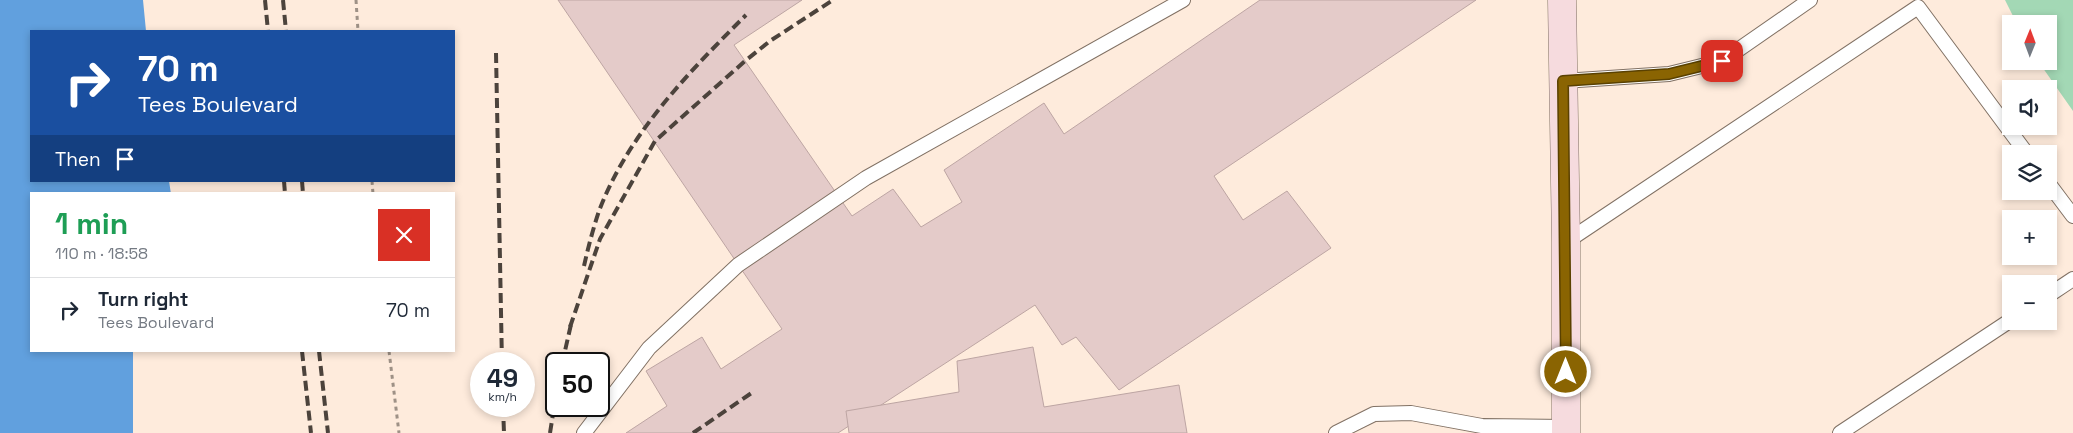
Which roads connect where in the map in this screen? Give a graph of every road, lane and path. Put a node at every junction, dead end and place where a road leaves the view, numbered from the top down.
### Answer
1 (356, 0) edge
2 (1183, 0) edge
3 (1562, 0) edge
4 (1810, 0) edge
5 (358, 30) edge
6 (1563, 81) junction
7 (2020, 145) edge
8 (2057, 195) edge
9 (2073, 216) edge
10 (1566, 242) junction
11 (2073, 279) edge
12 (2057, 290) edge
13 (2002, 326) edge
14 (390, 352) edge
15 (1566, 430) edge
16 (399, 433) edge
17 (584, 433) edge
18 (1336, 433) edge
19 (1840, 433) edge

1 - 5 path
2 - 17 lane
3 - 6 main road
4 - 6 lane
6 - 10 main road
7 - 10 lane
8 - 9 lane
10 - 15 main road
11 - 12 lane
13 - 19 lane
14 - 16 path
15 - 18 lane

